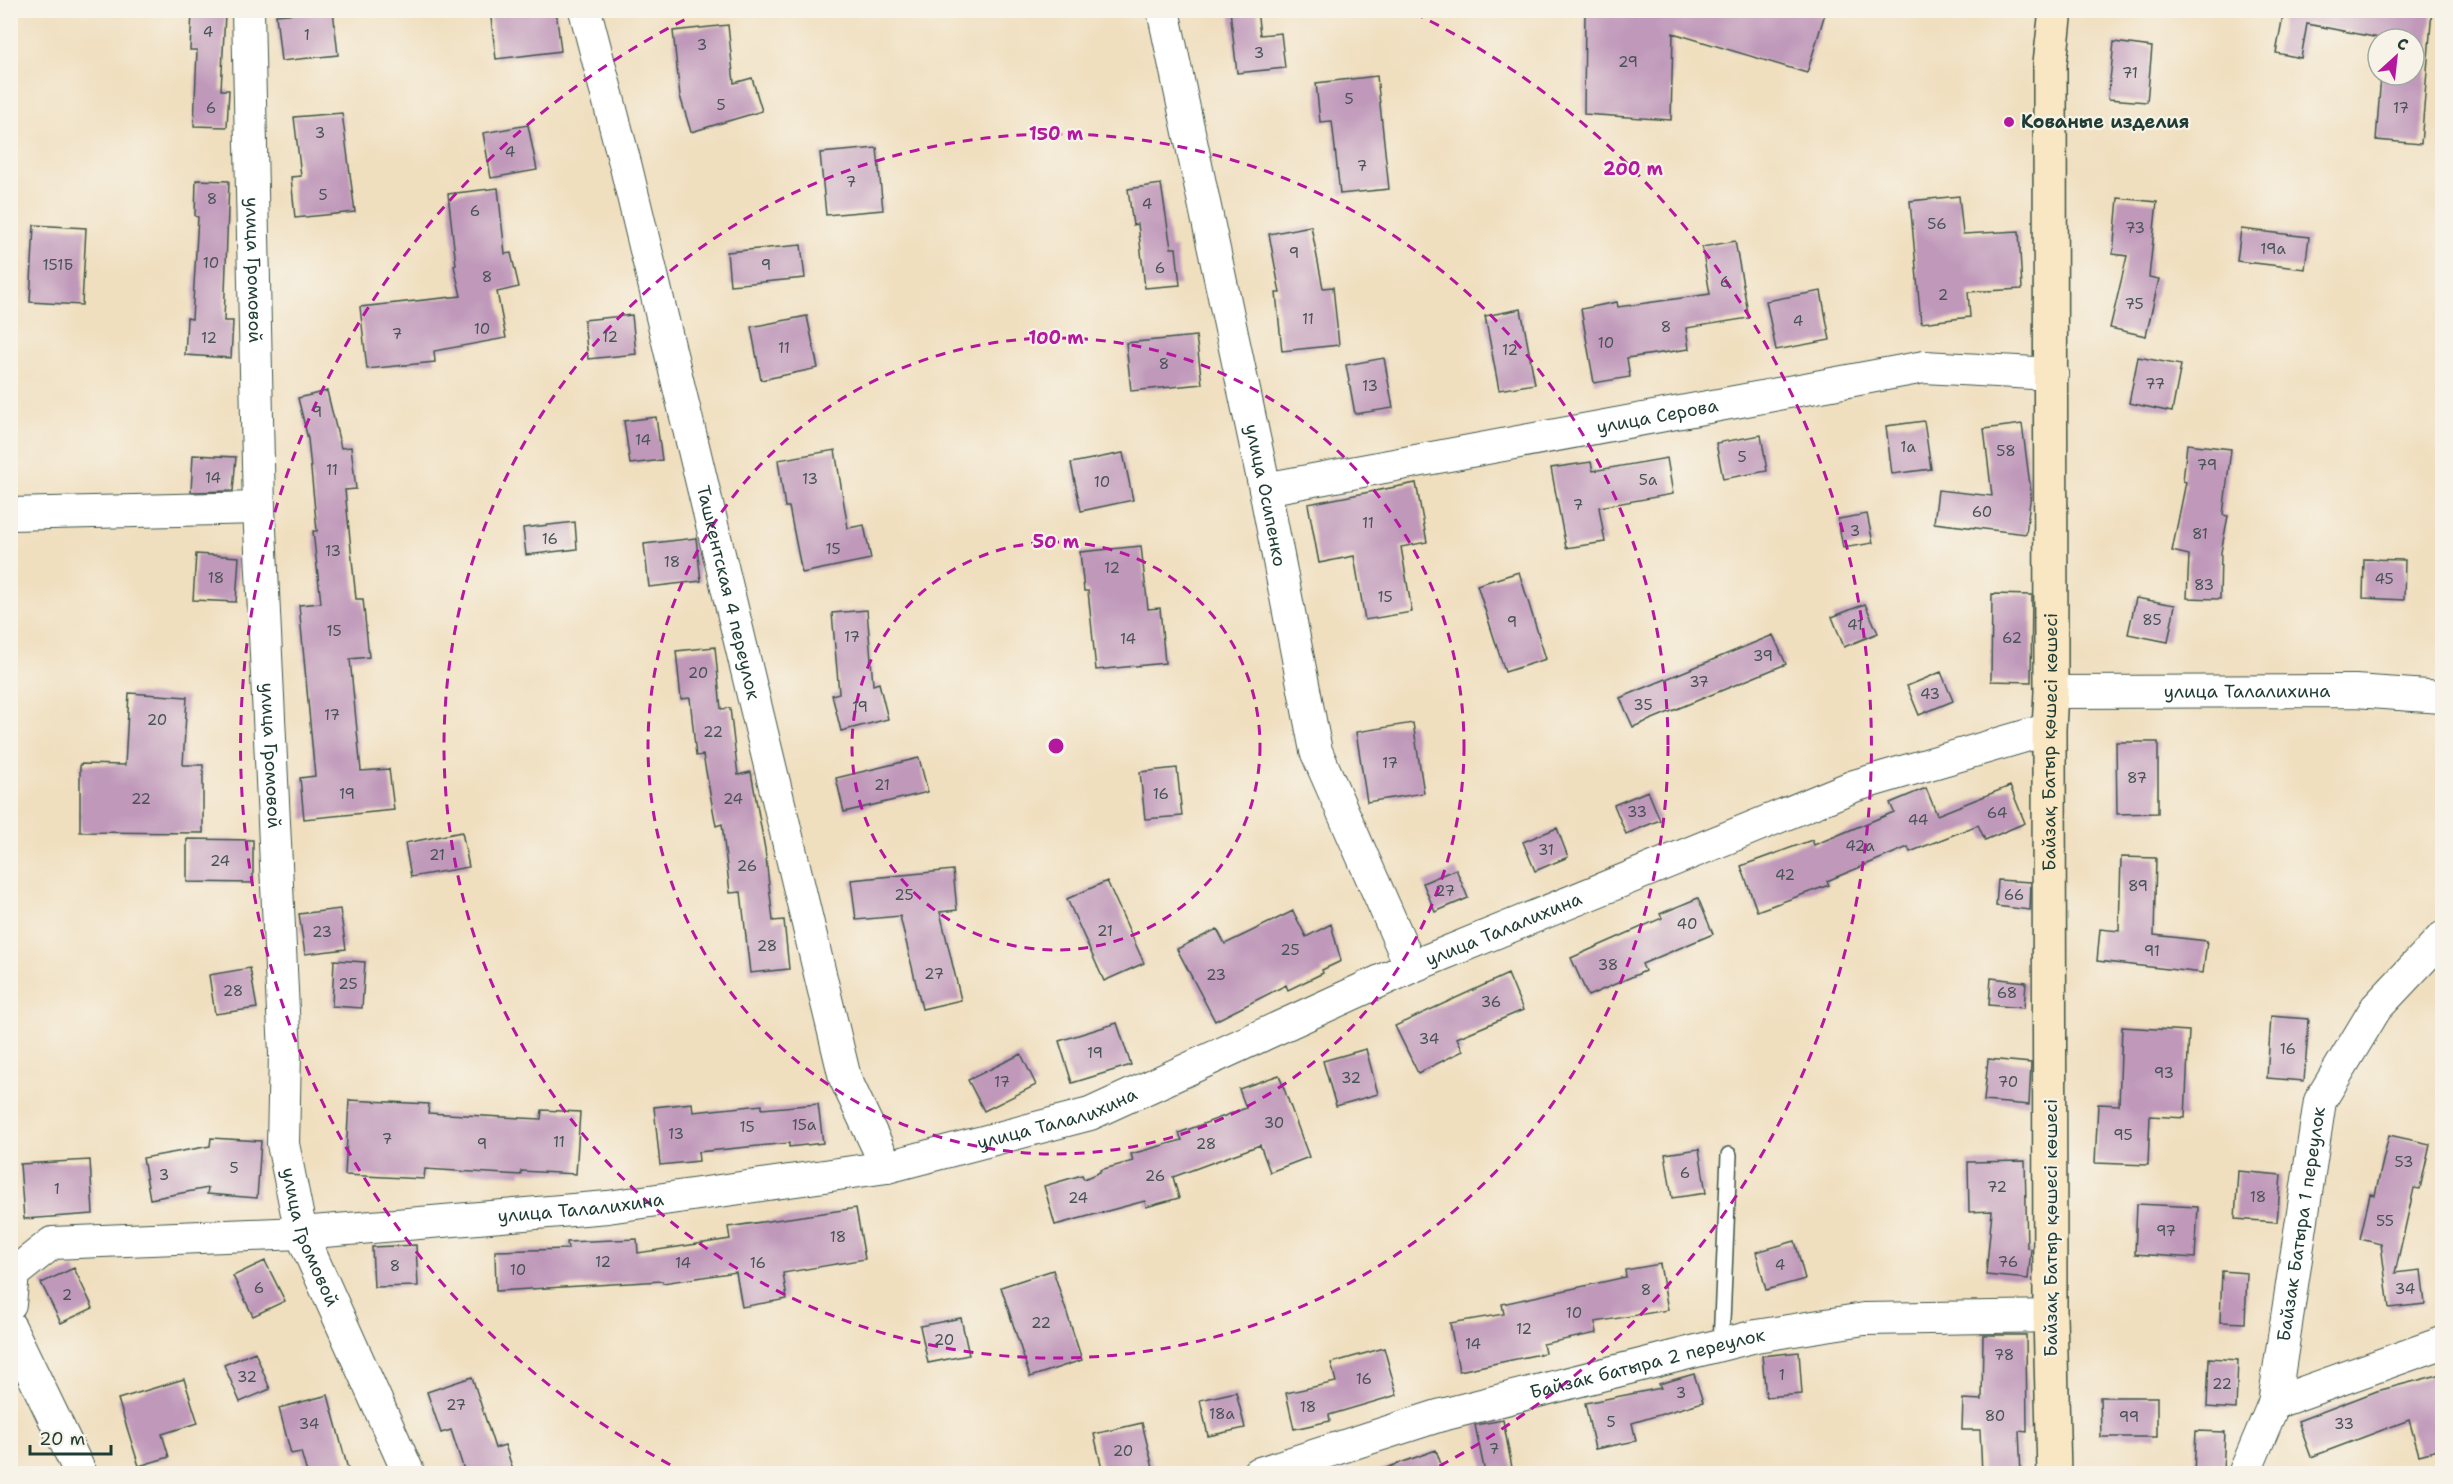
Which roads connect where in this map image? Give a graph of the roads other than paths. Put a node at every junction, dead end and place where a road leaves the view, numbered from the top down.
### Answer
1 (248, 10) edge
2 (585, 10) edge
3 (1163, 10) edge
4 (2056, 10) edge
5 (2052, 374) junction
6 (1264, 489) junction
7 (259, 508) junction
8 (10, 514) edge
9 (2051, 692) junction
10 (2442, 697) edge
11 (2049, 729) junction
12 (2442, 938) edge
13 (1411, 967) junction
14 (1729, 1155) dead end
15 (887, 1167) junction
16 (301, 1233) junction
17 (12, 1289) edge
18 (2050, 1316) junction
19 (10, 1327) edge
20 (2442, 1343) edge
21 (1721, 1345) junction
22 (2274, 1403) junction
23 (81, 1473) edge
24 (409, 1473) edge
25 (1257, 1473) edge
26 (2054, 1473) edge
27 (2244, 1473) edge

1 - 7 street, улица Громовой
2 - 15 street, Ташкентская 4 переулок
3 - 6 street, улица Осипенко
4 - 5 main road, Байзақ Батыр қөшесі көшесі
5 - 6 street, улица Серова
5 - 9 main road, Байзақ Батыр қөшесі көшесі
6 - 13 street, улица Осипенко
7 - 8 street
7 - 16 street, улица Громовой
9 - 10 street, улица Талалихина
9 - 11 main road, Байзақ Батыр қөшесі көшесі
11 - 13 street, улица Талалихина
11 - 18 main road, Байзақ Батыр қөшесі көшесі
12 - 22 street, Байзак Батыра 1 переулок
13 - 15 street, улица Талалихина
14 - 21 lane
15 - 16 street, улица Талалихина
16 - 17 street, улица Талалихина
16 - 24 street, улица Громовой
18 - 21 street, Байзак батыра 2 переулок
18 - 26 main road, Байзақ Батыр қөшесі көшесі
19 - 23 street
20 - 22 street
21 - 25 street, Байзак батыра 2 переулок
22 - 27 street, Байзак Батыра 1 переулок

